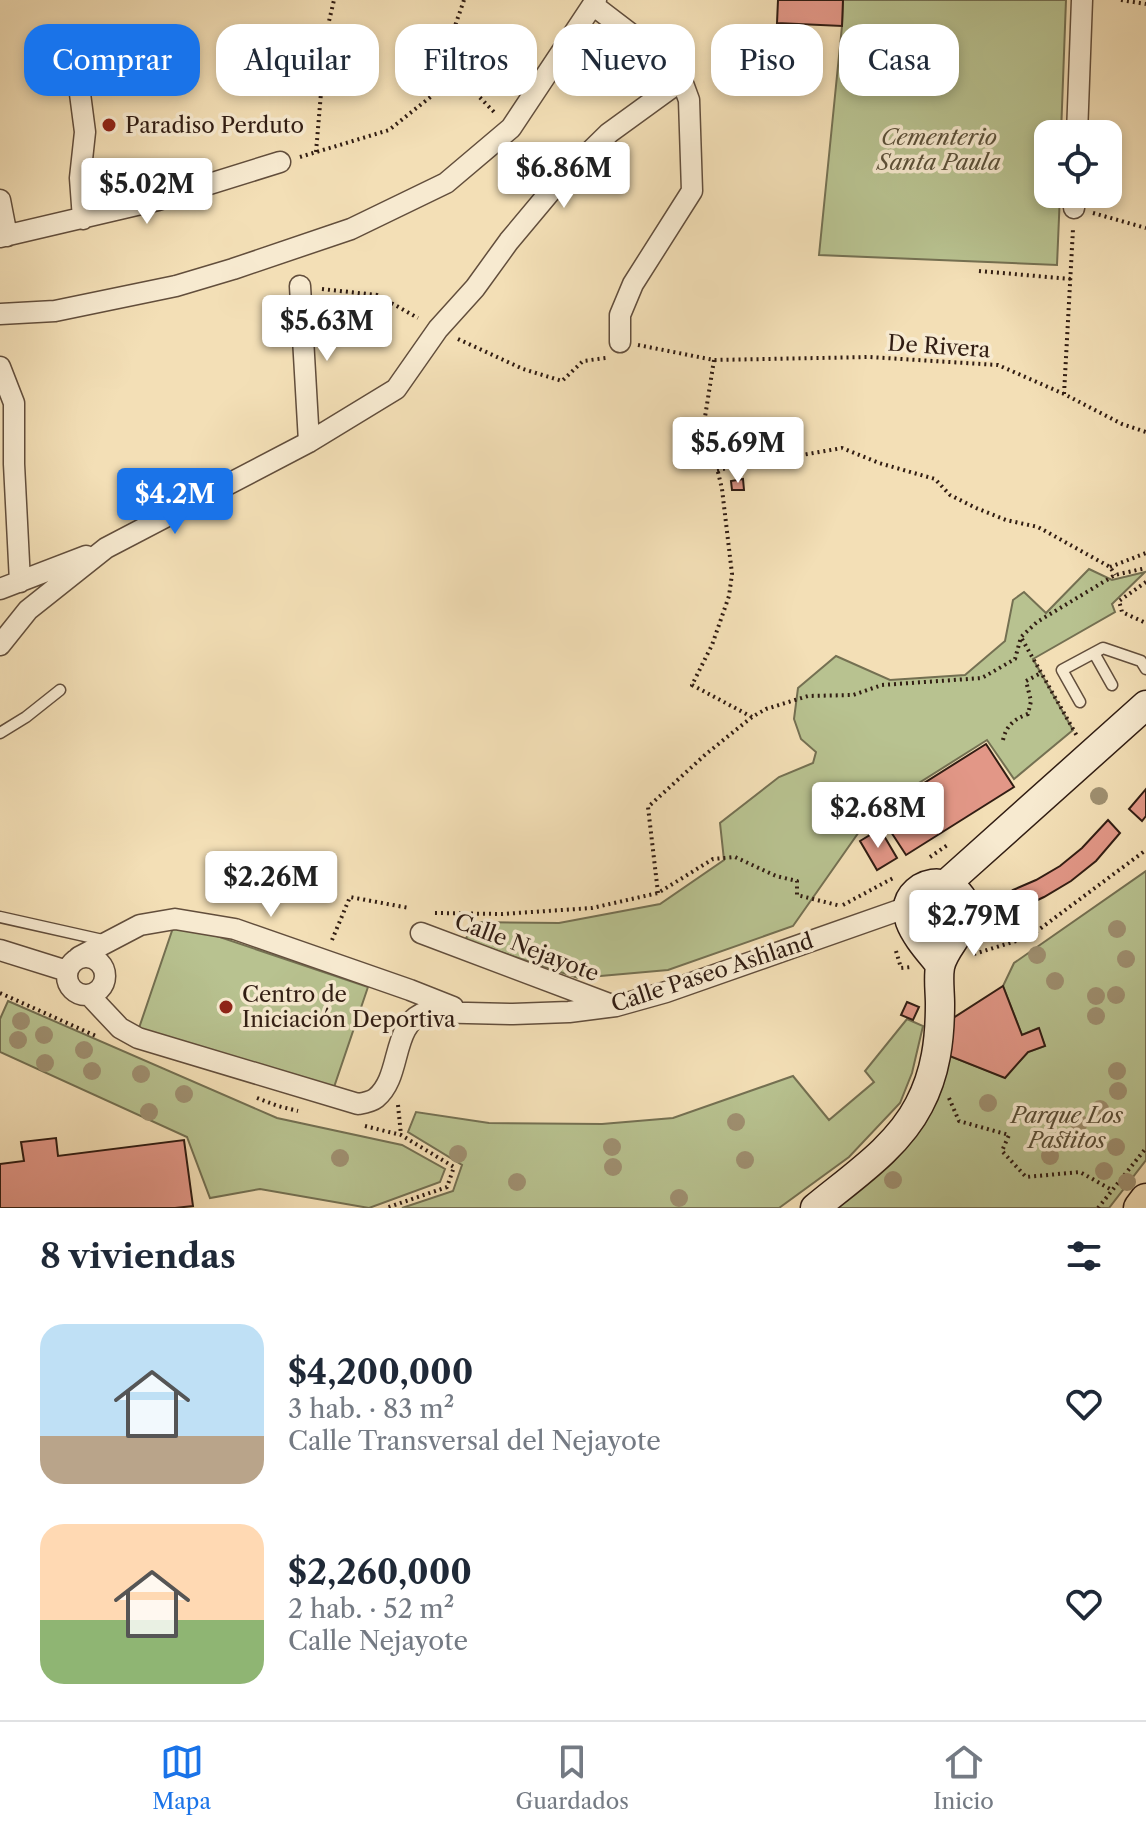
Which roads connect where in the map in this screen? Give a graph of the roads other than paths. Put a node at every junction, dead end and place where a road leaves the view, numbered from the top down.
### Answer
1 (1082, 0) edge
2 (594, 3) edge
3 (620, 24) edge
4 (80, 96) edge
5 (660, 96) edge
6 (688, 96) edge
7 (1078, 120) edge
8 (280, 162) road end
9 (0, 200) edge
10 (83, 219) junction
11 (4, 237) edge
12 (300, 286) road end
13 (0, 314) edge
14 (620, 342) dead end
15 (0, 367) edge
16 (309, 442) junction
17 (106, 548) junction
18 (20, 582) junction
19 (0, 589) edge
20 (0, 645) edge
21 (1094, 653) junction
22 (1146, 669) edge
23 (1112, 685) dead end
24 (60, 690) dead end
25 (1080, 702) dead end
26 (1146, 705) edge
27 (0, 733) edge
28 (945, 885) junction
29 (0, 917) edge
30 (911, 920) junction
31 (421, 933) dead end
32 (108, 941) junction
33 (0, 950) edge
34 (952, 961) junction
35 (73, 964) junction
36 (89, 995) junction
37 (616, 1006) junction
38 (465, 1012) junction
39 (1146, 1200) edge
40 (815, 1208) edge
41 (1140, 1208) edge

1 - 7 street
2 - 3 street
2 - 13 street
4 - 10 street
5 - 16 street
6 - 14 street
8 - 10 street
9 - 11 street
10 - 11 street
12 - 16 street
15 - 18 street
16 - 17 street
17 - 18 street
17 - 20 street
18 - 19 street
21 - 22 lane
21 - 23 lane
21 - 25 lane
24 - 27 lane
26 - 28 street
28 - 30 street
28 - 34 street
29 - 32 lane
30 - 34 street
30 - 37 street, Calle Paseo Ashland
31 - 37 street, Calle Nejayote
32 - 35 street
32 - 38 street
33 - 35 street
34 - 40 street
35 - 36 street
35 - 36 street
36 - 38 street
37 - 38 street, Calle Paseo Ashland
39 - 41 main road

